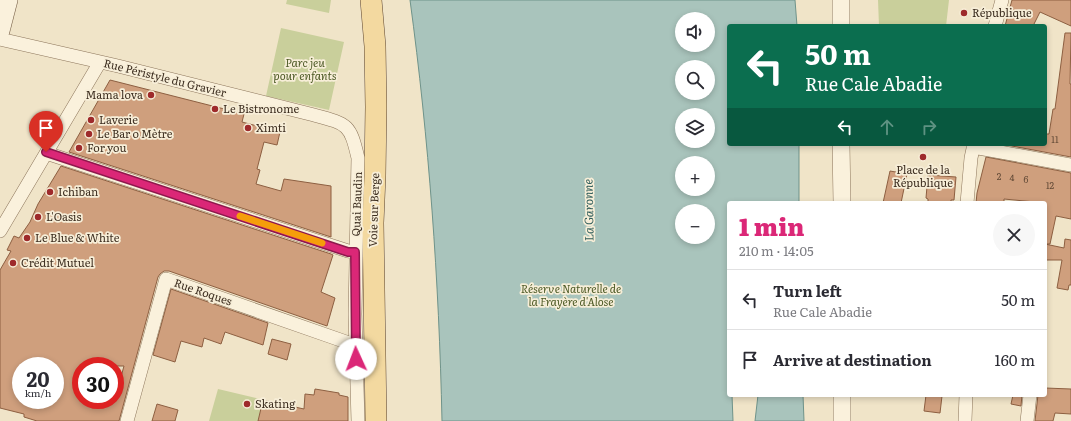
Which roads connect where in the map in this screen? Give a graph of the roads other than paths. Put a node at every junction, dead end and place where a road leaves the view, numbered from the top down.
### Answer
1 (8, 0) edge
2 (371, 0) edge
3 (841, 0) edge
4 (1002, 0) edge
5 (841, 24) edge
6 (996, 24) edge
7 (0, 31) edge
8 (0, 39) edge
9 (100, 62) junction
10 (330, 119) joint
11 (842, 146) edge
12 (974, 146) edge
13 (46, 152) junction
14 (1071, 165) edge
15 (842, 201) edge
16 (967, 201) edge
17 (0, 231) edge
18 (355, 252) junction
19 (356, 344) junction
20 (842, 397) edge
21 (966, 397) edge
22 (1030, 397) edge
23 (127, 421) edge
24 (358, 421) edge
25 (376, 421) edge
26 (842, 421) edge
27 (965, 421) edge
28 (1027, 421) edge

1 - 7 main road
2 - 25 main road, Voie sur Berge
3 - 5 street
4 - 6 street
8 - 9 street, Rue Péristyle du Gravier
9 - 10 street, Rue Péristyle du Gravier
9 - 13 street
10 - 18 street, Quai Baudin
11 - 15 street
12 - 14 street
12 - 16 street
13 - 17 street
13 - 18 street
18 - 19 street, Quai Baudin
19 - 23 street, Rue Roques
19 - 24 street, Quai Baudin
20 - 26 street
21 - 27 street
22 - 28 street

